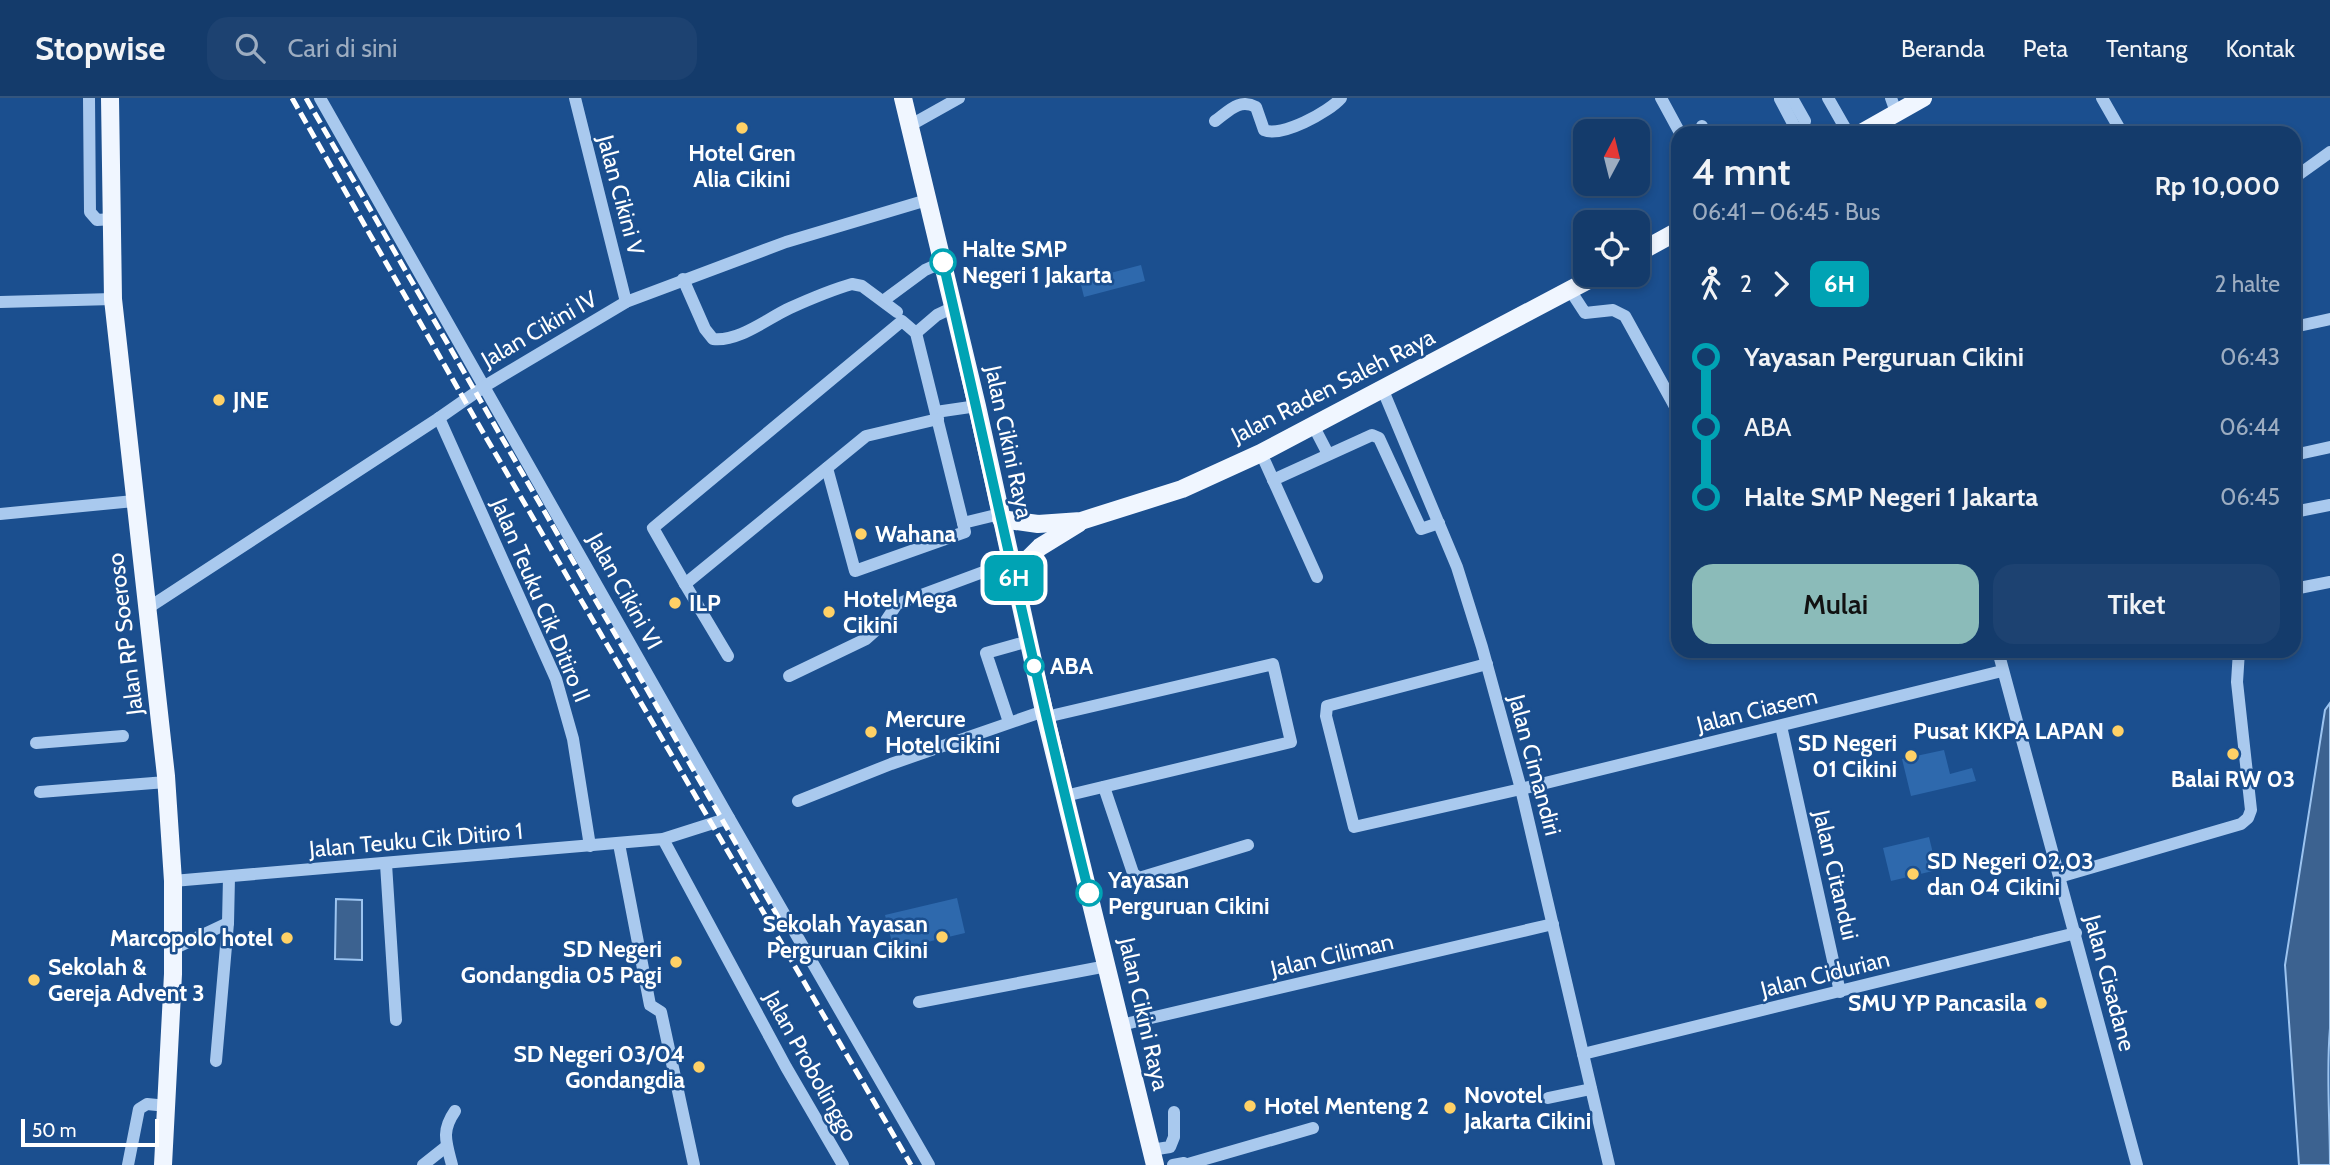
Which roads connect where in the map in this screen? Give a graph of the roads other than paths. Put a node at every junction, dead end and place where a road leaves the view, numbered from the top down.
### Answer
1 (89, 98) edge
2 (110, 98) edge
3 (320, 98) edge
4 (575, 98) edge
5 (903, 98) edge
6 (959, 98) edge
7 (1341, 98) edge
8 (1661, 98) edge
9 (1828, 98) edge
10 (1923, 98) edge
11 (2102, 98) edge
12 (1786, 99) edge
13 (1894, 105) edge
14 (1215, 121) dead end
15 (909, 126) junction
16 (1676, 126) edge
17 (1797, 126) edge
18 (1844, 126) edge
19 (1869, 126) edge
20 (2118, 126) edge
21 (2330, 152) edge
22 (2301, 173) edge
23 (927, 200) junction
24 (112, 219) junction
25 (1671, 235) edge
26 (1650, 246) edge
27 (943, 262) junction
28 (683, 279) junction
29 (1576, 287) edge
30 (1570, 290) junction
31 (113, 299) junction
32 (883, 301) junction
33 (0, 302) edge
34 (626, 302) junction
35 (954, 307) junction
36 (897, 312) dead end
37 (2330, 319) edge
38 (2301, 325) edge
39 (916, 333) junction
40 (485, 386) junction
41 (1382, 388) junction
42 (1671, 399) edge
43 (977, 406) junction
44 (937, 416) junction
45 (439, 418) junction
46 (1312, 425) junction
47 (2330, 447) edge
48 (1261, 453) junction
49 (2301, 453) edge
50 (1328, 454) junction
51 (827, 468) junction
52 (1273, 480) junction
53 (134, 501) junction
54 (2330, 505) edge
55 (2301, 511) edge
56 (0, 514) edge
57 (1001, 516) junction
58 (1081, 521) junction
59 (963, 523) junction
60 (1439, 523) junction
61 (1012, 568) junction
62 (1317, 577) dead end
63 (2330, 582) edge
64 (685, 584) junction
65 (2301, 588) edge
66 (148, 608) junction
67 (1028, 641) junction
68 (728, 656) dead end
69 (1999, 658) edge
70 (2239, 658) edge
71 (1487, 664) junction
72 (2002, 671) junction
73 (789, 676) dead end
74 (1045, 714) junction
75 (1009, 722) junction
76 (1781, 726) junction
77 (123, 736) dead end
78 (36, 743) dead end
79 (166, 782) junction
80 (1104, 787) junction
81 (1521, 789) junction
82 (40, 792) dead end
83 (1065, 796) junction
84 (799, 801) dead end
85 (729, 818) junction
86 (663, 839) junction
87 (619, 844) junction
88 (1248, 845) dead end
89 (590, 846) junction
90 (386, 864) junction
91 (229, 877) junction
92 (2059, 877) junction
93 (173, 881) junction
94 (228, 923) junction
95 (1553, 924) junction
96 (2076, 933) junction
97 (173, 949) junction
98 (1107, 967) junction
99 (1840, 992) junction
100 (919, 1002) dead end
101 (396, 1020) dead end
102 (1121, 1025) junction
103 (1583, 1054) junction
104 (216, 1061) dead end
105 (1591, 1089) junction
106 (1548, 1098) dead end
107 (167, 1106) junction
108 (455, 1111) dead end
109 (1174, 1112) dead end
110 (1313, 1128) dead end
111 (447, 1146) junction
112 (1153, 1158) edge
113 (128, 1165) edge
114 (163, 1165) edge
115 (423, 1165) edge
116 (452, 1165) edge
117 (694, 1165) edge
118 (843, 1165) edge
119 (929, 1165) edge
120 (1173, 1165) edge
121 (1188, 1165) edge
122 (1609, 1165) edge
123 (2137, 1165) edge

1 - 24 street
2 - 24 main road, Jalan RP Soeroso
3 - 40 street, Jalan Cikini IV
4 - 34 street, Jalan Cikini V
5 - 15 main road, Jalan Cikini Raya
6 - 15 street
7 - 14 street
8 - 16 street
9 - 18 street
10 - 13 main road
11 - 20 street
12 - 17 street
13 - 19 main road
15 - 23 main road, Jalan Cikini Raya
21 - 22 street
23 - 27 main road, Jalan Cikini Raya
23 - 28 street, Jalan Cikini IV
24 - 31 main road, Jalan RP Soeroso
25 - 26 main road
27 - 32 street
27 - 35 main road, Jalan Cikini Raya
28 - 32 street
28 - 34 street, Jalan Cikini IV
29 - 30 main road, Jalan Raden Saleh Raya
30 - 41 main road, Jalan Raden Saleh Raya
30 - 42 street
31 - 33 street
31 - 53 main road, Jalan RP Soeroso
32 - 36 street
34 - 40 street, Jalan Cikini IV
35 - 39 street
35 - 43 main road, Jalan Cikini Raya
37 - 38 street
39 - 44 street
39 - 64 street
40 - 45 street
40 - 85 street, Jalan Cikini VI
41 - 46 main road, Jalan Raden Saleh Raya
41 - 60 street, Jalan Cimandiri
43 - 44 street
43 - 57 main road, Jalan Cikini Raya
44 - 51 street
44 - 59 street
45 - 66 street
45 - 89 street, Jalan Teuku Cik Ditiro II
46 - 48 main road, Jalan Raden Saleh Raya
46 - 50 street
47 - 49 street
48 - 52 street
48 - 58 main road, Jalan Raden Saleh Raya
50 - 52 street
50 - 60 street
51 - 59 street
51 - 64 street
52 - 62 street
53 - 56 street
53 - 66 main road, Jalan RP Soeroso
54 - 55 street
57 - 58 main road, Jalan Raden Saleh Raya
57 - 59 street
57 - 61 main road, Jalan Cikini Raya
58 - 61 main road, Jalan Raden Saleh Raya
60 - 71 street, Jalan Cimandiri
61 - 67 main road, Jalan Cikini Raya
61 - 73 street
63 - 65 street
64 - 68 street
66 - 79 main road, Jalan RP Soeroso
67 - 74 main road, Jalan Cikini Raya
67 - 75 street
69 - 72 street, Jalan Cisadane
70 - 92 street
71 - 81 street, Jalan Cimandiri
71 - 81 street, Jalan Ciasem
72 - 76 street, Jalan Ciasem
72 - 92 street, Jalan Cisadane
74 - 75 street
74 - 80 street
74 - 83 main road, Jalan Cikini Raya
75 - 84 street
76 - 81 street, Jalan Ciasem
76 - 99 street, Jalan Citandui
77 - 78 street
79 - 82 street
79 - 93 main road, Jalan RP Soeroso
80 - 83 street
80 - 88 street
81 - 95 street, Jalan Cimandiri
83 - 98 main road, Jalan Cikini Raya
85 - 86 street
85 - 119 street, Jalan Cikini VI
86 - 87 street, Jalan Teuku Cik Ditiro 1
86 - 118 street, Jalan Probolinggo
87 - 89 street, Jalan Teuku Cik Ditiro 1
87 - 117 street
89 - 90 street, Jalan Teuku Cik Ditiro 1
90 - 91 street, Jalan Teuku Cik Ditiro 1
90 - 101 street
91 - 93 street, Jalan Teuku Cik Ditiro 1
91 - 94 street
92 - 96 street, Jalan Cisadane
93 - 97 main road, Jalan RP Soeroso
94 - 97 street
94 - 104 street
95 - 102 street, Jalan Ciliman
95 - 103 street, Jalan Cimandiri
96 - 99 street, Jalan Cidurian
96 - 123 street, Jalan Cisadane
97 - 107 main road, Jalan RP Soeroso
98 - 100 street
98 - 102 main road, Jalan Cikini Raya
99 - 103 street, Jalan Cidurian
102 - 112 main road, Jalan Cikini Raya
103 - 105 street, Jalan Cimandiri
105 - 106 street
105 - 122 street, Jalan Cimandiri
107 - 113 street
107 - 114 main road, Jalan RP Soeroso
108 - 111 street
109 - 112 street
110 - 121 street
111 - 115 street
111 - 116 street
120 - 121 street

